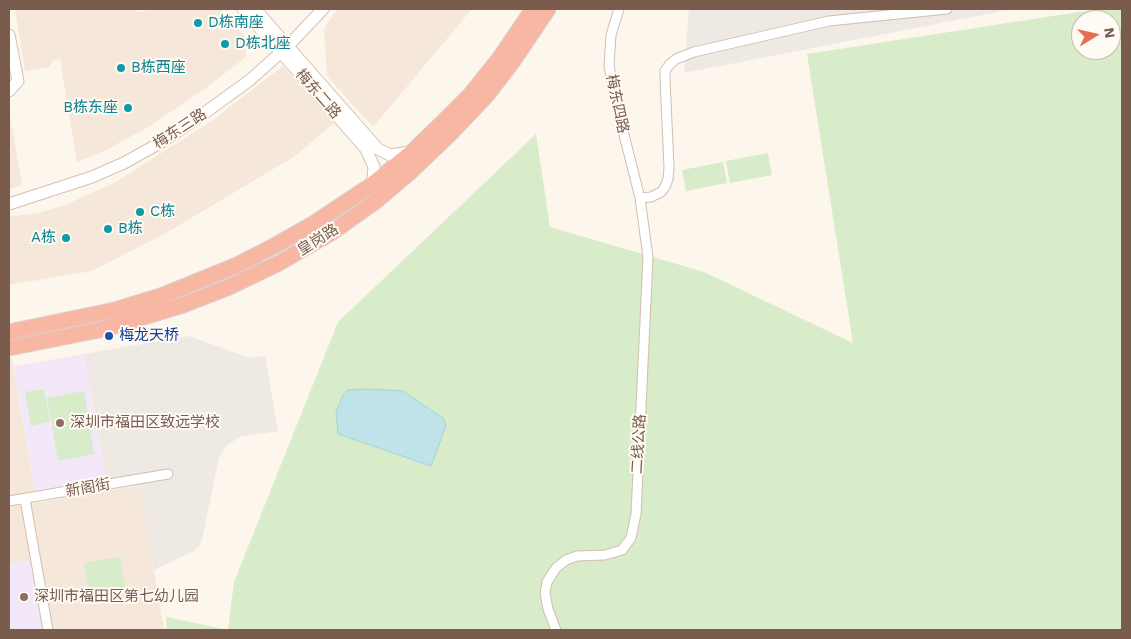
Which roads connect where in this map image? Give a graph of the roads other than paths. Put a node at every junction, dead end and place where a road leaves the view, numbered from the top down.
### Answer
1 (243, 9) edge
2 (255, 9) edge
3 (323, 9) edge
4 (533, 9) edge
5 (548, 9) edge
6 (619, 9) edge
7 (946, 9) edge
8 (9, 35) edge
9 (284, 49) junction
10 (9, 91) edge
11 (412, 152) junction
12 (370, 186) junction
13 (640, 198) junction
14 (9, 204) edge
15 (9, 332) edge
16 (9, 348) edge
17 (168, 474) dead end
18 (25, 499) junction
19 (9, 502) edge
20 (48, 630) edge
21 (556, 630) edge

1 - 9 street, 梅东二路
2 - 9 street, 梅东二路
3 - 9 street, 梅东三路
4 - 11 highway, 皇岗路
5 - 16 highway, 皇岗路
6 - 13 street, 梅东四路
7 - 13 street
8 - 10 street
9 - 11 street, 梅东二路
9 - 12 street, 梅东二路
9 - 14 street, 梅东三路
11 - 12 highway, 皇岗路
12 - 15 highway, 皇岗路
13 - 21 street, 二线公路
17 - 18 street, 新阁街
18 - 19 street, 新阁街
18 - 20 street

